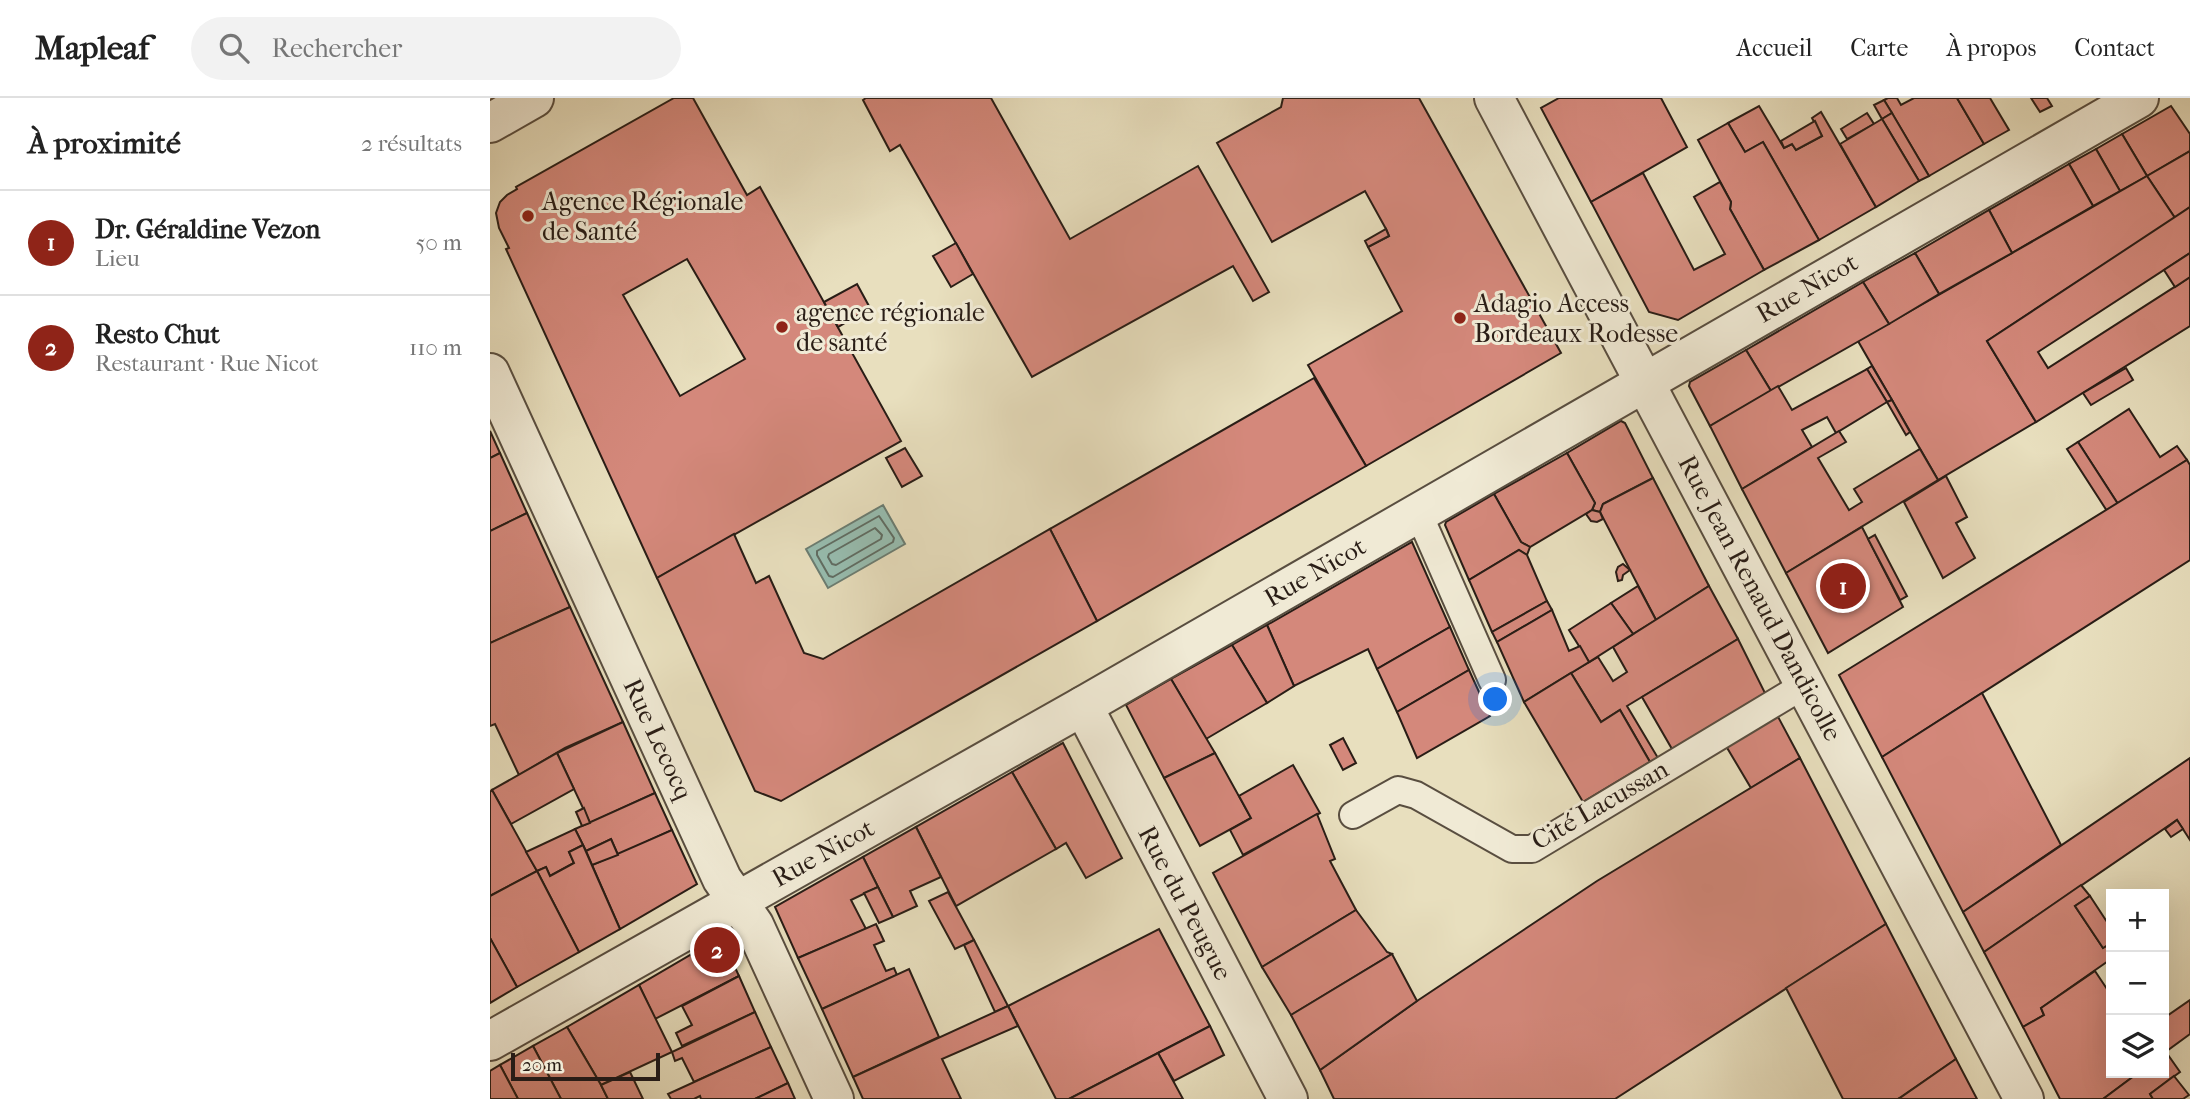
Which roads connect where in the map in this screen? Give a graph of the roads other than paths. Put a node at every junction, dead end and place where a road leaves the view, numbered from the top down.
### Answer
1 (534, 98) edge
2 (1494, 98) edge
3 (2138, 98) edge
4 (490, 123) edge
5 (490, 373) edge
6 (1645, 381) junction
7 (1418, 512) junction
8 (1492, 680) dead end
9 (1806, 684) junction
10 (1083, 706) junction
11 (1353, 815) dead end
12 (739, 900) junction
13 (490, 1041) edge
14 (834, 1099) edge
15 (1287, 1099) edge
16 (2024, 1099) edge

1 - 4 street
2 - 6 street, Rue Jean Renaud Dandicolle
3 - 6 street, Rue Nicot
5 - 12 street, Rue Lecocq
6 - 7 street, Rue Nicot
6 - 9 street, Rue Jean Renaud Dandicolle
7 - 8 lane
7 - 10 street, Rue Nicot
9 - 11 lane, Cité Lacussan
9 - 16 street, Rue Jean Renaud Dandicolle
10 - 12 street, Rue Nicot
10 - 15 street, Rue du Peugue
12 - 13 street, Rue Nicot
12 - 14 street, Rue Lecocq

